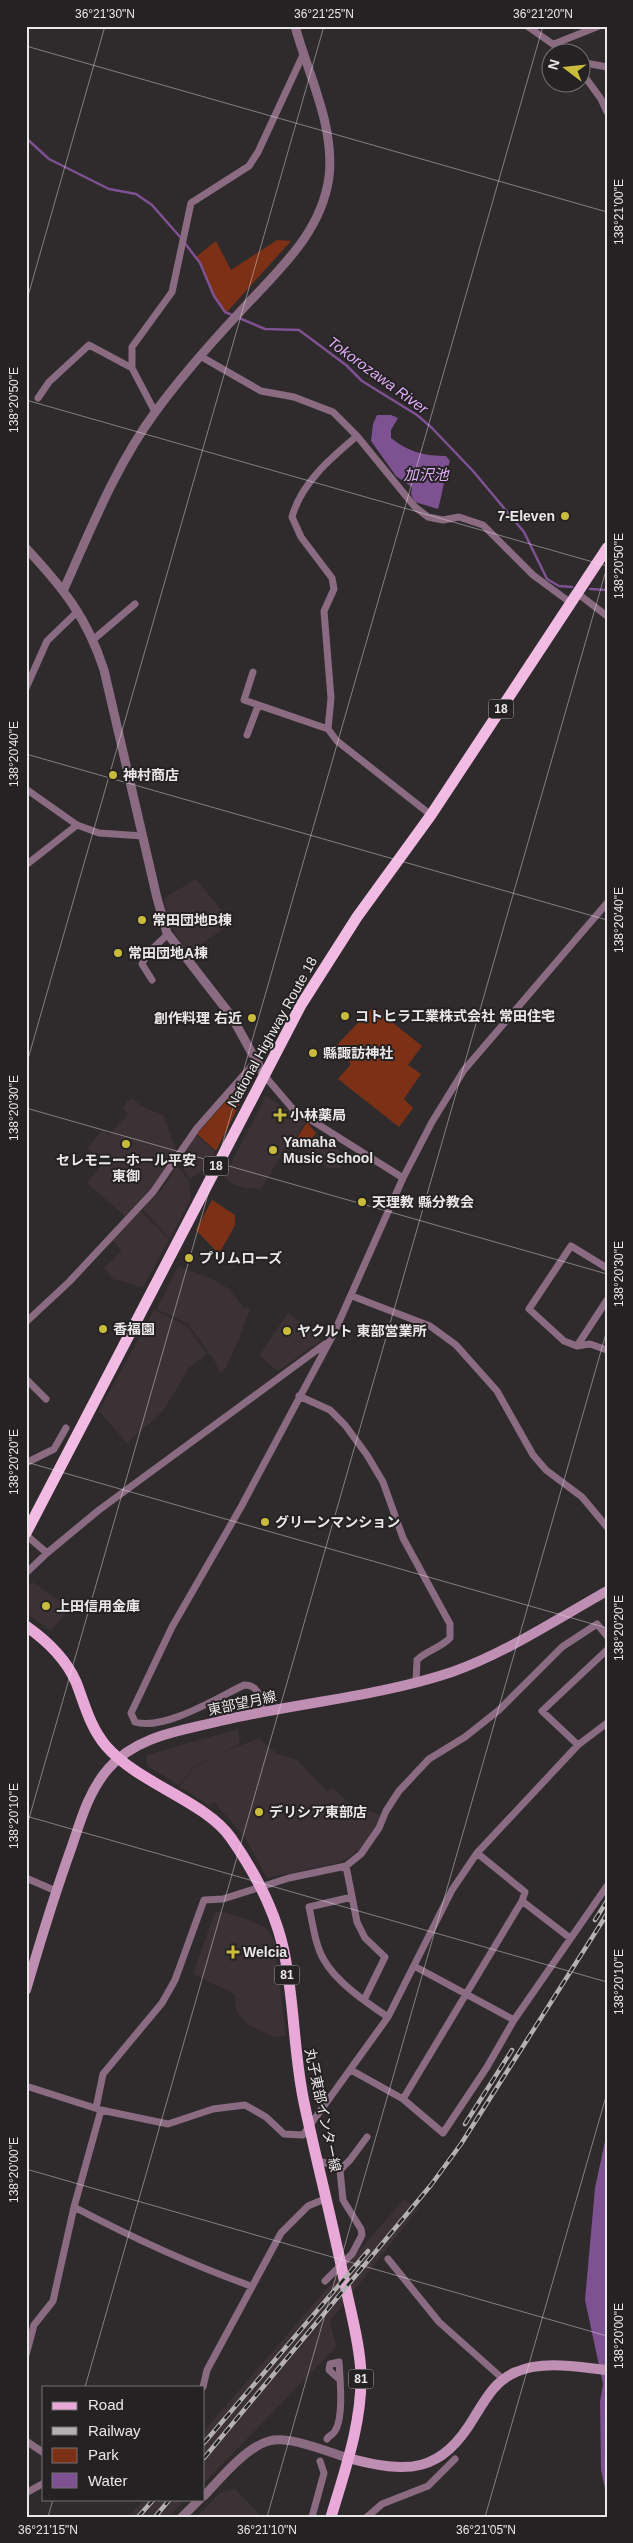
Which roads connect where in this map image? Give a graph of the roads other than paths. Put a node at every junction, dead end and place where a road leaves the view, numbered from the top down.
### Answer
1 (295, 26) edge
2 (528, 26) edge
3 (599, 26) edge
4 (551, 42) edge
5 (559, 42) edge
6 (303, 56) junction
7 (590, 64) edge
8 (607, 67) edge
9 (590, 84) edge
10 (607, 112) edge
11 (200, 356) junction
12 (132, 368) junction
13 (38, 398) dead end
14 (155, 412) junction
15 (357, 436) junction
16 (26, 548) edge
17 (607, 548) edge
18 (64, 589) junction
19 (574, 598) junction
20 (135, 604) dead end
21 (78, 611) junction
22 (607, 616) edge
23 (94, 639) junction
24 (253, 672) dead end
25 (26, 688) edge
26 (258, 706) junction
27 (328, 729) junction
28 (246, 736) dead end
29 (26, 790) edge
30 (431, 815) junction
31 (77, 825) junction
32 (143, 836) junction
33 (26, 865) edge
34 (607, 903) edge
35 (168, 934) junction
36 (152, 980) dead end
37 (256, 1061) junction
38 (264, 1074) junction
39 (403, 1178) junction
40 (607, 1268) edge
41 (352, 1296) junction
42 (607, 1300) edge
43 (26, 1322) edge
44 (328, 1343) junction
45 (577, 1346) junction
46 (607, 1350) edge
47 (26, 1379) edge
48 (299, 1396) junction
49 (46, 1399) dead end
50 (66, 1428) dead end
51 (26, 1463) edge
52 (607, 1527) edge
53 (26, 1534) edge
54 (47, 1553) junction
55 (26, 1573) edge
56 (607, 1591) edge
57 (26, 1626) edge
58 (607, 1636) edge
59 (607, 1650) edge
60 (416, 1682) junction
61 (262, 1712) junction
62 (607, 1723) edge
63 (578, 1745) junction
64 (119, 1758) junction
65 (477, 1853) junction
66 (346, 1866) junction
67 (26, 1878) edge
68 (259, 1886) junction
69 (607, 1886) edge
70 (56, 1891) junction
71 (352, 1898) junction
72 (522, 1902) junction
73 (570, 1938) junction
74 (414, 1966) junction
75 (26, 1990) edge
76 (466, 1994) junction
77 (364, 2000) junction
78 (388, 2018) junction
79 (514, 2020) junction
80 (351, 2070) junction
81 (26, 2086) edge
82 (404, 2099) junction
83 (98, 2109) junction
84 (310, 2129) junction
85 (367, 2137) dead end
86 (318, 2161) junction
87 (340, 2170) junction
88 (327, 2198) junction
89 (74, 2207) junction
90 (388, 2259) dead end
91 (325, 2281) dead end
92 (252, 2286) junction
93 (26, 2355) edge
94 (607, 2370) edge
95 (503, 2379) junction
96 (340, 2380) dead end
97 (203, 2386) edge
98 (327, 2439) dead end
99 (26, 2441) edge
100 (42, 2452) edge
101 (348, 2458) junction
102 (455, 2459) dead end
103 (320, 2460) dead end
104 (42, 2484) edge
105 (26, 2493) edge
106 (205, 2495) edge
107 (199, 2500) edge
108 (182, 2517) edge
109 (312, 2517) edge
110 (331, 2517) edge
111 (367, 2517) edge

1 - 6 street
2 - 4 street
3 - 5 street
6 - 11 street
6 - 12 street
7 - 8 street
9 - 10 street
11 - 14 street
11 - 15 street
12 - 13 street
12 - 14 street
14 - 18 street
15 - 19 street
15 - 27 street
16 - 18 street
17 - 19 highway, National Highway Route 18 / 18
18 - 21 street
19 - 22 street
19 - 30 highway, National Highway Route 18 / 18
20 - 23 street
21 - 23 street
21 - 25 street
23 - 32 street
24 - 26 street
26 - 27 street
26 - 28 street
27 - 30 street
29 - 31 street
30 - 38 highway, National Highway Route 18 / 18
31 - 32 street
31 - 33 street
32 - 35 street
34 - 39 street
35 - 36 street
35 - 37 street
37 - 38 street
37 - 43 street
38 - 39 street
38 - 53 highway, National Highway Route 18 / 18
39 - 41 street
40 - 45 street
41 - 44 street
41 - 52 street
42 - 45 street
44 - 48 street
44 - 54 street
45 - 46 street
47 - 49 street
48 - 60 street
48 - 61 street
50 - 51 street
53 - 54 street
54 - 55 street
56 - 60 main road, 東部望月線
57 - 64 main road, 丸子東部インター線 / 81
58 - 66 street
59 - 63 street
60 - 61 main road, 東部望月線
61 - 64 main road, 東部望月線
62 - 63 street
63 - 65 street
64 - 68 main road, 丸子東部インター線 / 81
64 - 70 main road, 東部望月線
65 - 72 street
65 - 74 street
66 - 68 street
66 - 71 street
67 - 70 street
68 - 83 street
68 - 84 main road, 丸子東部インター線 / 81
69 - 73 street
70 - 75 main road, 東部望月線
71 - 77 street
71 - 77 street
72 - 73 street
72 - 76 street
73 - 79 street
74 - 76 street
74 - 78 street
76 - 79 street
76 - 82 street
77 - 78 street
78 - 80 street
79 - 82 street
80 - 82 street
80 - 84 street
81 - 83 street
83 - 84 street
83 - 89 street
84 - 86 main road, 丸子東部インター線 / 81
85 - 87 street
86 - 87 street
86 - 88 main road, 丸子東部インター線 / 81
87 - 91 street
88 - 92 street
88 - 101 main road, 丸子東部インター線 / 81
89 - 92 street
89 - 93 street
90 - 95 street
92 - 97 street
94 - 95 main road
95 - 101 main road
96 - 98 street
99 - 100 street
101 - 106 street
101 - 110 main road, 丸子東部インター線 / 81
102 - 111 street
103 - 109 street
104 - 105 street
107 - 108 street

